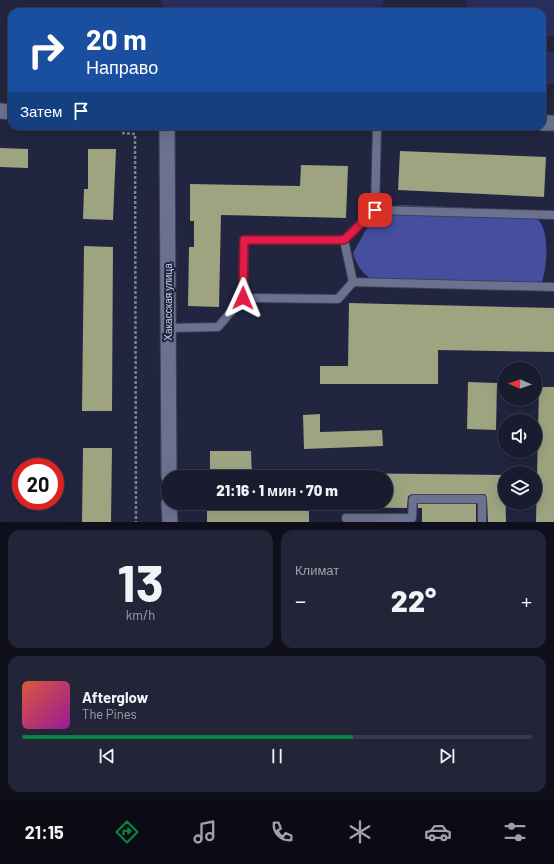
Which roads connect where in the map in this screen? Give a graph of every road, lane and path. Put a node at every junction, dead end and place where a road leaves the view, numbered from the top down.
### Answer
1 (167, 130) edge
2 (378, 130) edge
3 (122, 133) dead end
4 (375, 210) junction
5 (554, 215) edge
6 (344, 240) junction
7 (353, 282) junction
8 (554, 287) edge
9 (243, 298) junction
10 (168, 328) junction
11 (169, 470) edge
12 (170, 510) edge
13 (346, 518) dead end
14 (136, 522) edge
15 (170, 522) edge
16 (482, 522) edge

1 - 10 street, Хакасская улица
2 - 4 lane
3 - 14 path
4 - 5 lane
4 - 6 lane
6 - 7 lane
6 - 9 lane
7 - 8 lane
7 - 9 lane
9 - 10 lane
10 - 11 street, Хакасская улица
12 - 15 street
13 - 16 lane

